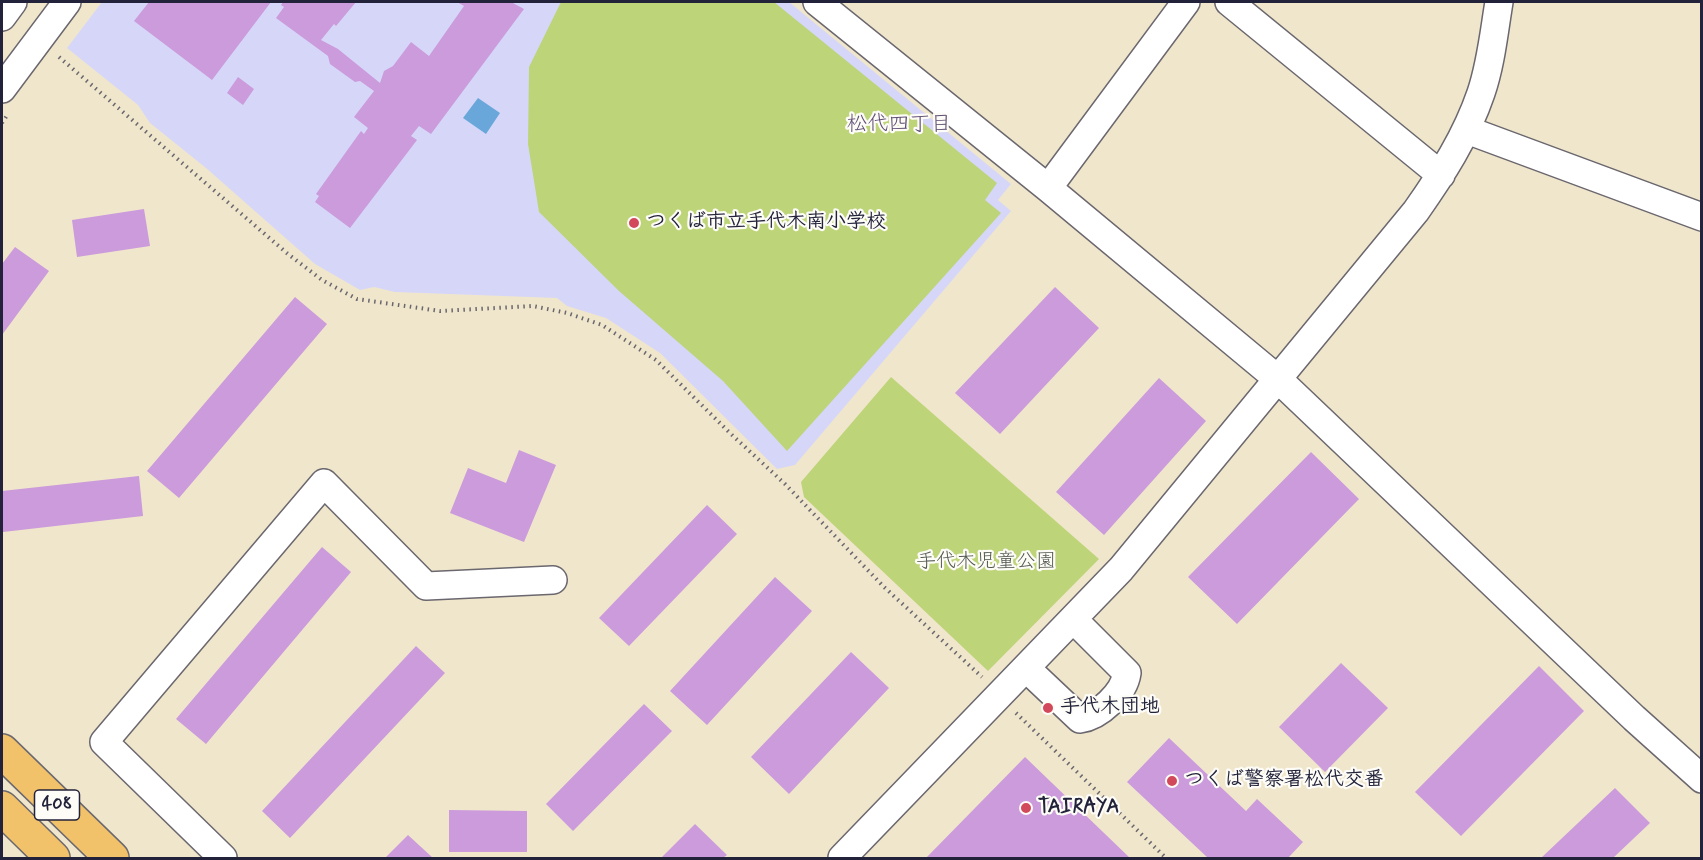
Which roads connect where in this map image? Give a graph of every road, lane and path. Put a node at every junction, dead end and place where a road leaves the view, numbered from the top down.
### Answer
1 (13, 2) edge
2 (67, 2) edge
3 (817, 2) edge
4 (1186, 2) edge
5 (1228, 2) edge
6 (1499, 2) edge
7 (2, 17) edge
8 (54, 52) dead end
9 (2, 89) edge
10 (1467, 130) junction
11 (1442, 175) junction
12 (1048, 188) junction
13 (1701, 217) edge
14 (1279, 380) junction
15 (553, 580) dead end
16 (1073, 619) junction
17 (1026, 668) junction
18 (999, 697) junction
19 (2, 751) edge
20 (1701, 779) edge
21 (2, 808) edge
22 (53, 858) edge
23 (112, 858) edge
24 (223, 858) edge
25 (842, 858) edge
26 (1166, 858) edge

1 - 7 street
2 - 9 street
3 - 12 street
4 - 12 street
5 - 11 street
6 - 10 street
8 - 18 path
10 - 11 street
10 - 13 street
11 - 14 street
12 - 14 street
14 - 16 street
14 - 20 street
15 - 24 street
16 - 17 street
16 - 17 street
17 - 18 street
18 - 25 street
18 - 26 path
19 - 23 highway, 408
21 - 22 highway, 408

